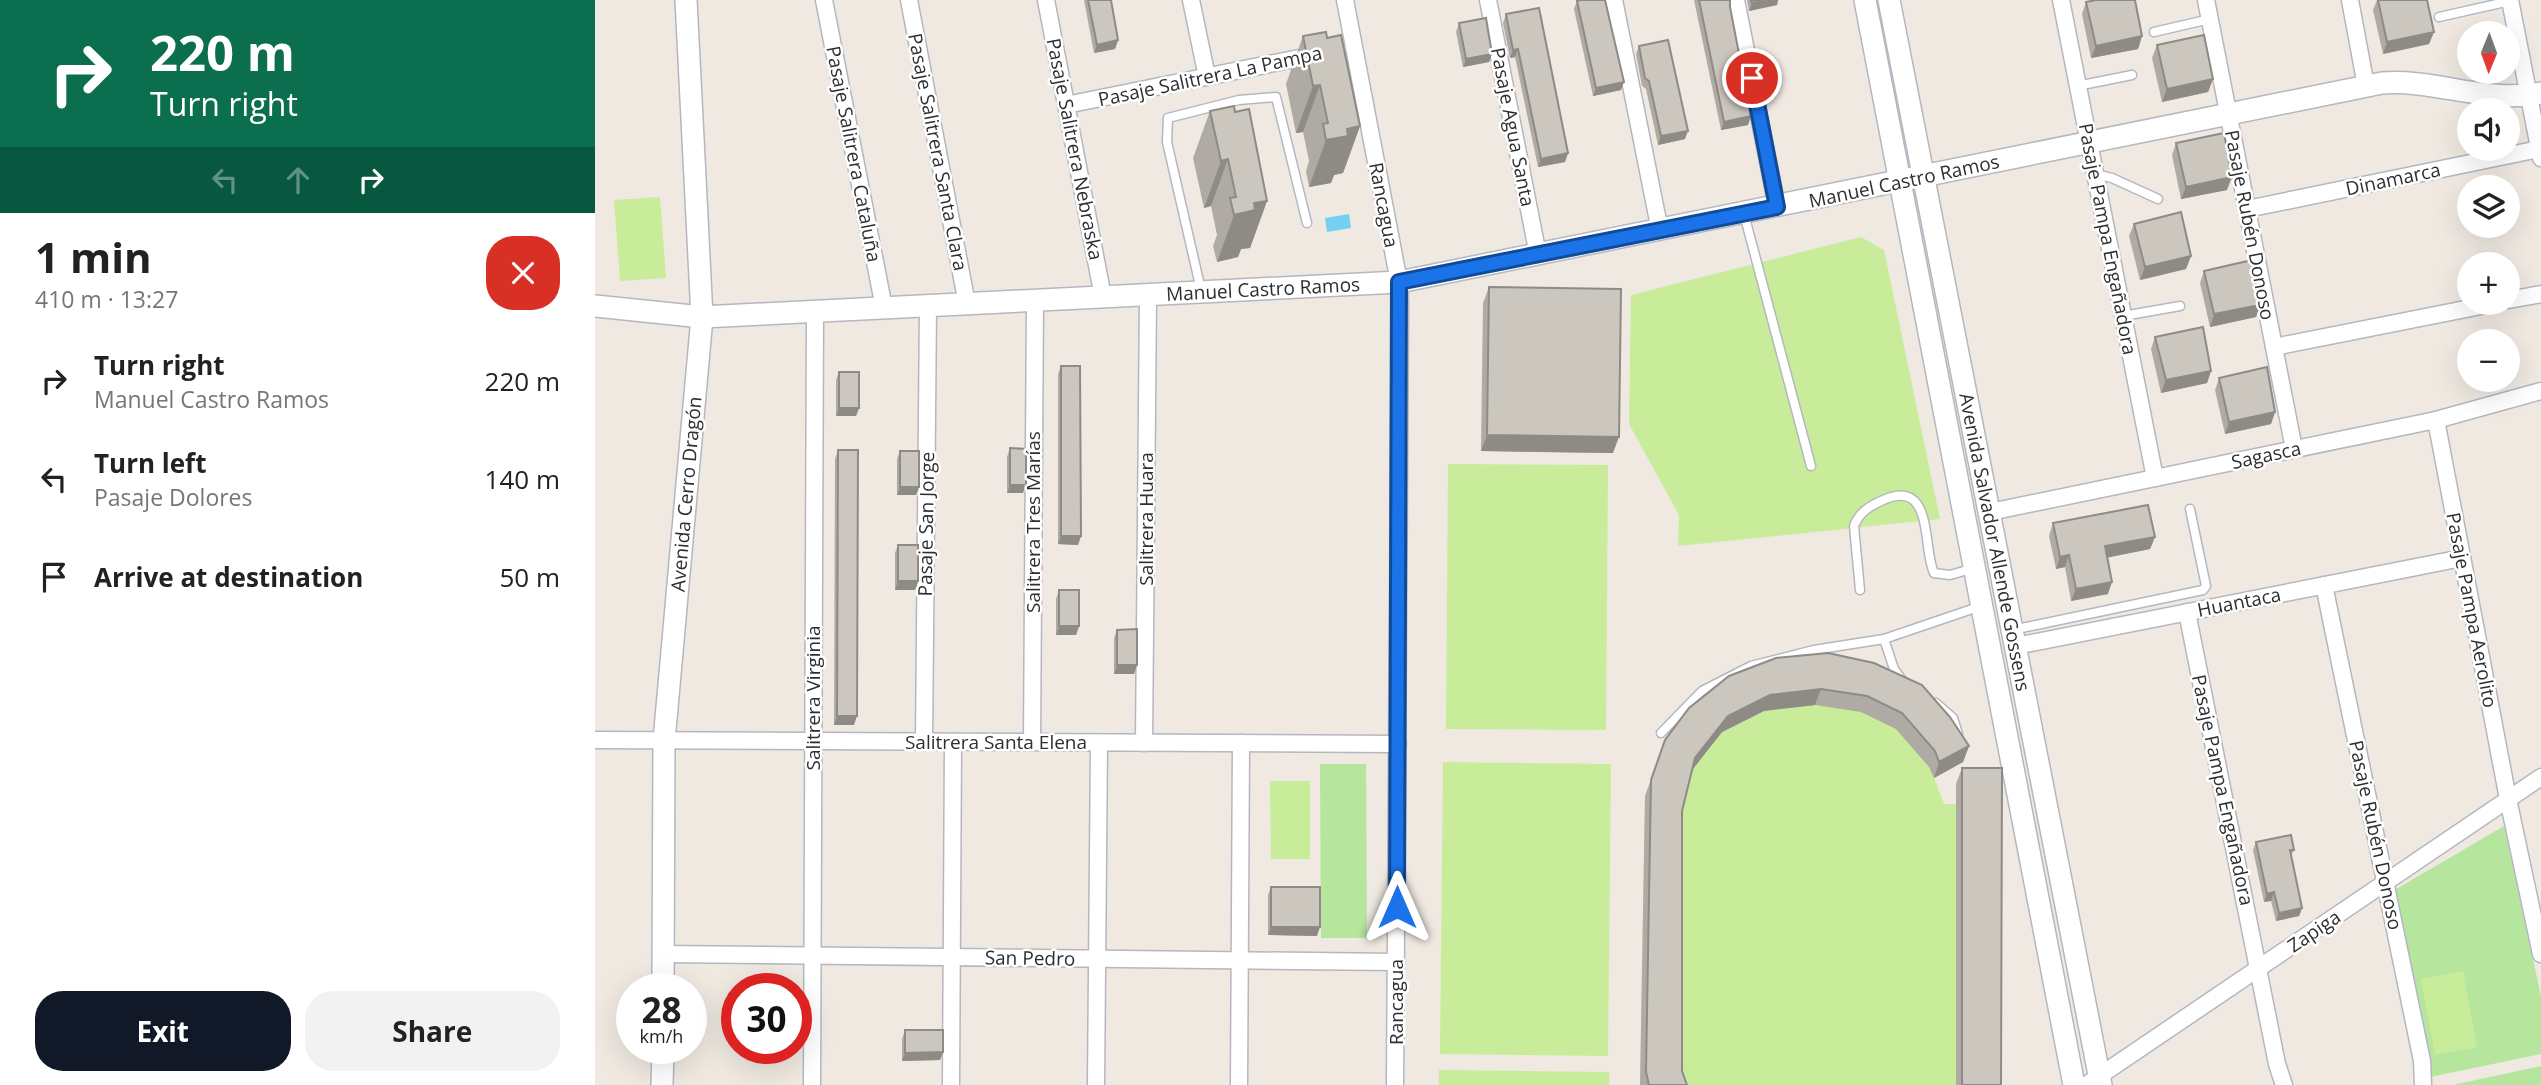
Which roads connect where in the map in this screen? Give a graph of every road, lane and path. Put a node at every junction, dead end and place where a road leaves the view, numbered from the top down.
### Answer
1 (686, 0) edge
2 (824, 0) edge
3 (909, 0) edge
4 (1046, 0) edge
5 (1191, 0) edge
6 (1345, 0) edge
7 (1488, 0) edge
8 (1613, 0) edge
9 (1736, 0) edge
10 (1865, 0) edge
11 (1889, 0) edge
12 (2061, 0) edge
13 (2206, 0) edge
14 (2350, 0) edge
15 (2510, 1) edge
16 (2439, 17) dead end
17 (2210, 19) junction
18 (2154, 32) dead end
19 (1340, 49) junction
20 (2132, 75) dead end
21 (1207, 76) junction
22 (2077, 86) junction
23 (2366, 86) junction
24 (2535, 94) edge
25 (1066, 105) junction
26 (2228, 114) junction
27 (2089, 143) junction
28 (2540, 153) edge
29 (2095, 174) junction
30 (1924, 178) junction
31 (1900, 183) junction
32 (2158, 200) dead end
33 (1777, 207) junction
34 (2247, 209) junction
35 (1744, 214) junction
36 (1307, 223) dead end
37 (1660, 231) junction
38 (1538, 255) junction
39 (1399, 282) junction
40 (1202, 293) junction
41 (2541, 294) edge
42 (1148, 295) junction
43 (1103, 297) junction
44 (2520, 298) edge
45 (1035, 301) junction
46 (967, 304) junction
47 (595, 306) edge
48 (928, 306) junction
49 (2180, 306) dead end
50 (884, 308) junction
51 (815, 311) junction
52 (2457, 311) edge
53 (2123, 316) junction
54 (702, 317) junction
55 (2274, 347) junction
56 (2541, 391) edge
57 (2436, 420) junction
58 (2294, 449) junction
59 (1811, 466) dead end
60 (2155, 478) junction
61 (2190, 509) dead end
62 (1990, 512) junction
63 (2462, 558) junction
64 (1974, 568) junction
65 (2324, 585) junction
66 (1860, 590) dead end
67 (1982, 606) junction
68 (2187, 612) junction
69 (2014, 638) junction
70 (1884, 639) junction
71 (1912, 686) edge
72 (1930, 698) edge
73 (1661, 733) dead end
74 (595, 740) edge
75 (664, 741) junction
76 (813, 741) junction
77 (924, 742) junction
78 (953, 742) junction
79 (1960, 742) edge
80 (1032, 743) junction
81 (1098, 743) junction
82 (1144, 743) junction
83 (1241, 743) junction
84 (1398, 744) junction
85 (2541, 777) edge
86 (2508, 799) junction
87 (2386, 882) junction
88 (663, 954) junction
89 (2541, 954) edge
90 (813, 956) junction
91 (952, 957) junction
92 (1097, 958) junction
93 (1240, 960) junction
94 (1396, 962) junction
95 (2259, 968) junction
96 (663, 973) edge
97 (663, 1064) edge
98 (2096, 1082) edge
99 (662, 1085) edge
100 (812, 1085) edge
101 (951, 1085) edge
102 (1096, 1085) edge
103 (1239, 1085) edge
104 (1395, 1085) edge
105 (2074, 1085) edge
106 (2284, 1085) edge
107 (2423, 1085) edge

1 - 54 street, Avenida Cerro Dragón
2 - 50 street, Pasaje Salitrera Cataluña
3 - 46 street, Pasaje Salitrera Santa Clara
4 - 25 street, Pasaje Salitrera Nebraska
5 - 21 street
6 - 19 street, Rancagua
7 - 38 street, Pasaje Agua Santa
8 - 37 street
9 - 33 street
10 - 31 street, Avenida Salvador Allende Gossens
11 - 30 street, Avenida Salvador Allende Gossens
12 - 22 street, Pasaje Pampa Engañadora
13 - 17 street, Pasaje Rubén Donoso
14 - 23 street
15 - 16 lane
15 - 24 street
17 - 18 lane
17 - 26 street, Pasaje Rubén Donoso
19 - 21 street, Pasaje Salitrera La Pampa
19 - 39 street, Rancagua
20 - 22 lane
21 - 25 street, Pasaje Salitrera La Pampa
22 - 27 street, Pasaje Pampa Engañadora
23 - 24 street, Manuel Castro Ramos
23 - 26 street, Manuel Castro Ramos
24 - 28 street
25 - 43 street, Pasaje Salitrera Nebraska
26 - 27 street, Manuel Castro Ramos
26 - 34 street, Pasaje Rubén Donoso
27 - 29 street, Pasaje Pampa Engañadora
27 - 30 street, Manuel Castro Ramos
28 - 34 street, Dinamarca
29 - 32 lane
29 - 53 street, Pasaje Pampa Engañadora
30 - 31 street, Manuel Castro Ramos
30 - 62 street, Avenida Salvador Allende Gossens
31 - 33 street, Manuel Castro Ramos
31 - 64 street, Avenida Salvador Allende Gossens
33 - 35 street, Manuel Castro Ramos
34 - 55 street, Pasaje Rubén Donoso
35 - 37 street, Manuel Castro Ramos
35 - 59 lane
36 - 40 lane
37 - 38 street, Manuel Castro Ramos
38 - 39 street, Manuel Castro Ramos
39 - 40 street, Manuel Castro Ramos
39 - 84 street, Rancagua
40 - 42 street, Manuel Castro Ramos
41 - 44 street
42 - 43 street, Manuel Castro Ramos
42 - 82 street, Salitrera Huara
43 - 45 street, Manuel Castro Ramos
45 - 46 street, Manuel Castro Ramos
45 - 80 street, Salitrera Tres Marías
46 - 48 street, Manuel Castro Ramos
47 - 54 street, Manuel Castro Ramos
48 - 50 street, Manuel Castro Ramos
48 - 77 street, Pasaje San Jorge
49 - 53 lane
50 - 51 street, Manuel Castro Ramos
51 - 54 street, Manuel Castro Ramos
51 - 76 street, Salitrera Virginia
52 - 55 street
53 - 60 street, Pasaje Pampa Engañadora
54 - 75 street, Avenida Cerro Dragón
55 - 58 street, Pasaje Rubén Donoso
56 - 57 street, Sagasca
57 - 58 street, Sagasca
57 - 63 street, Pasaje Pampa Aerolito
58 - 60 street, Sagasca
60 - 62 street, Sagasca
61 - 69 lane
62 - 69 street, Avenida Salvador Allende Gossens
63 - 65 street, Huantaca
63 - 86 street, Pasaje Pampa Aerolito
64 - 66 lane
64 - 67 street, Avenida Salvador Allende Gossens
65 - 68 street, Huantaca
65 - 87 street, Pasaje Rubén Donoso
67 - 70 lane
67 - 105 street, Avenida Salvador Allende Gossens
68 - 69 street, Huantaca
68 - 95 street, Pasaje Pampa Engañadora
69 - 98 street, Avenida Salvador Allende Gossens
70 - 71 lane
70 - 73 lane
72 - 79 lane
74 - 75 street, Salitrera Santa Elena
75 - 76 street, Salitrera Santa Elena
75 - 88 street, Avenida Cerro Dragón
76 - 77 street, Salitrera Santa Elena
76 - 90 street, Salitrera Virginia
77 - 78 street, Salitrera Santa Elena
78 - 80 street, Salitrera Santa Elena
78 - 91 street
80 - 81 street, Salitrera Santa Elena
81 - 82 street, Salitrera Santa Elena
81 - 92 street
82 - 83 street, Salitrera Santa Elena
83 - 84 street, Salitrera Santa Elena
83 - 93 street
84 - 94 street, Rancagua
85 - 86 street, Zapiga
86 - 87 street, Zapiga
86 - 89 street, Pasaje Pampa Aerolito
87 - 95 street, Zapiga
87 - 107 street, Pasaje Rubén Donoso
88 - 90 street, San Pedro
88 - 96 street, Avenida Cerro Dragón
90 - 91 street, San Pedro
90 - 100 street, Salitrera Virginia
91 - 92 street, San Pedro
91 - 101 street
92 - 93 street, San Pedro
92 - 102 street
93 - 94 street, San Pedro
93 - 103 street
94 - 104 street, Rancagua
95 - 98 street, Zapiga
95 - 106 street, Pasaje Pampa Engañadora
97 - 99 street

